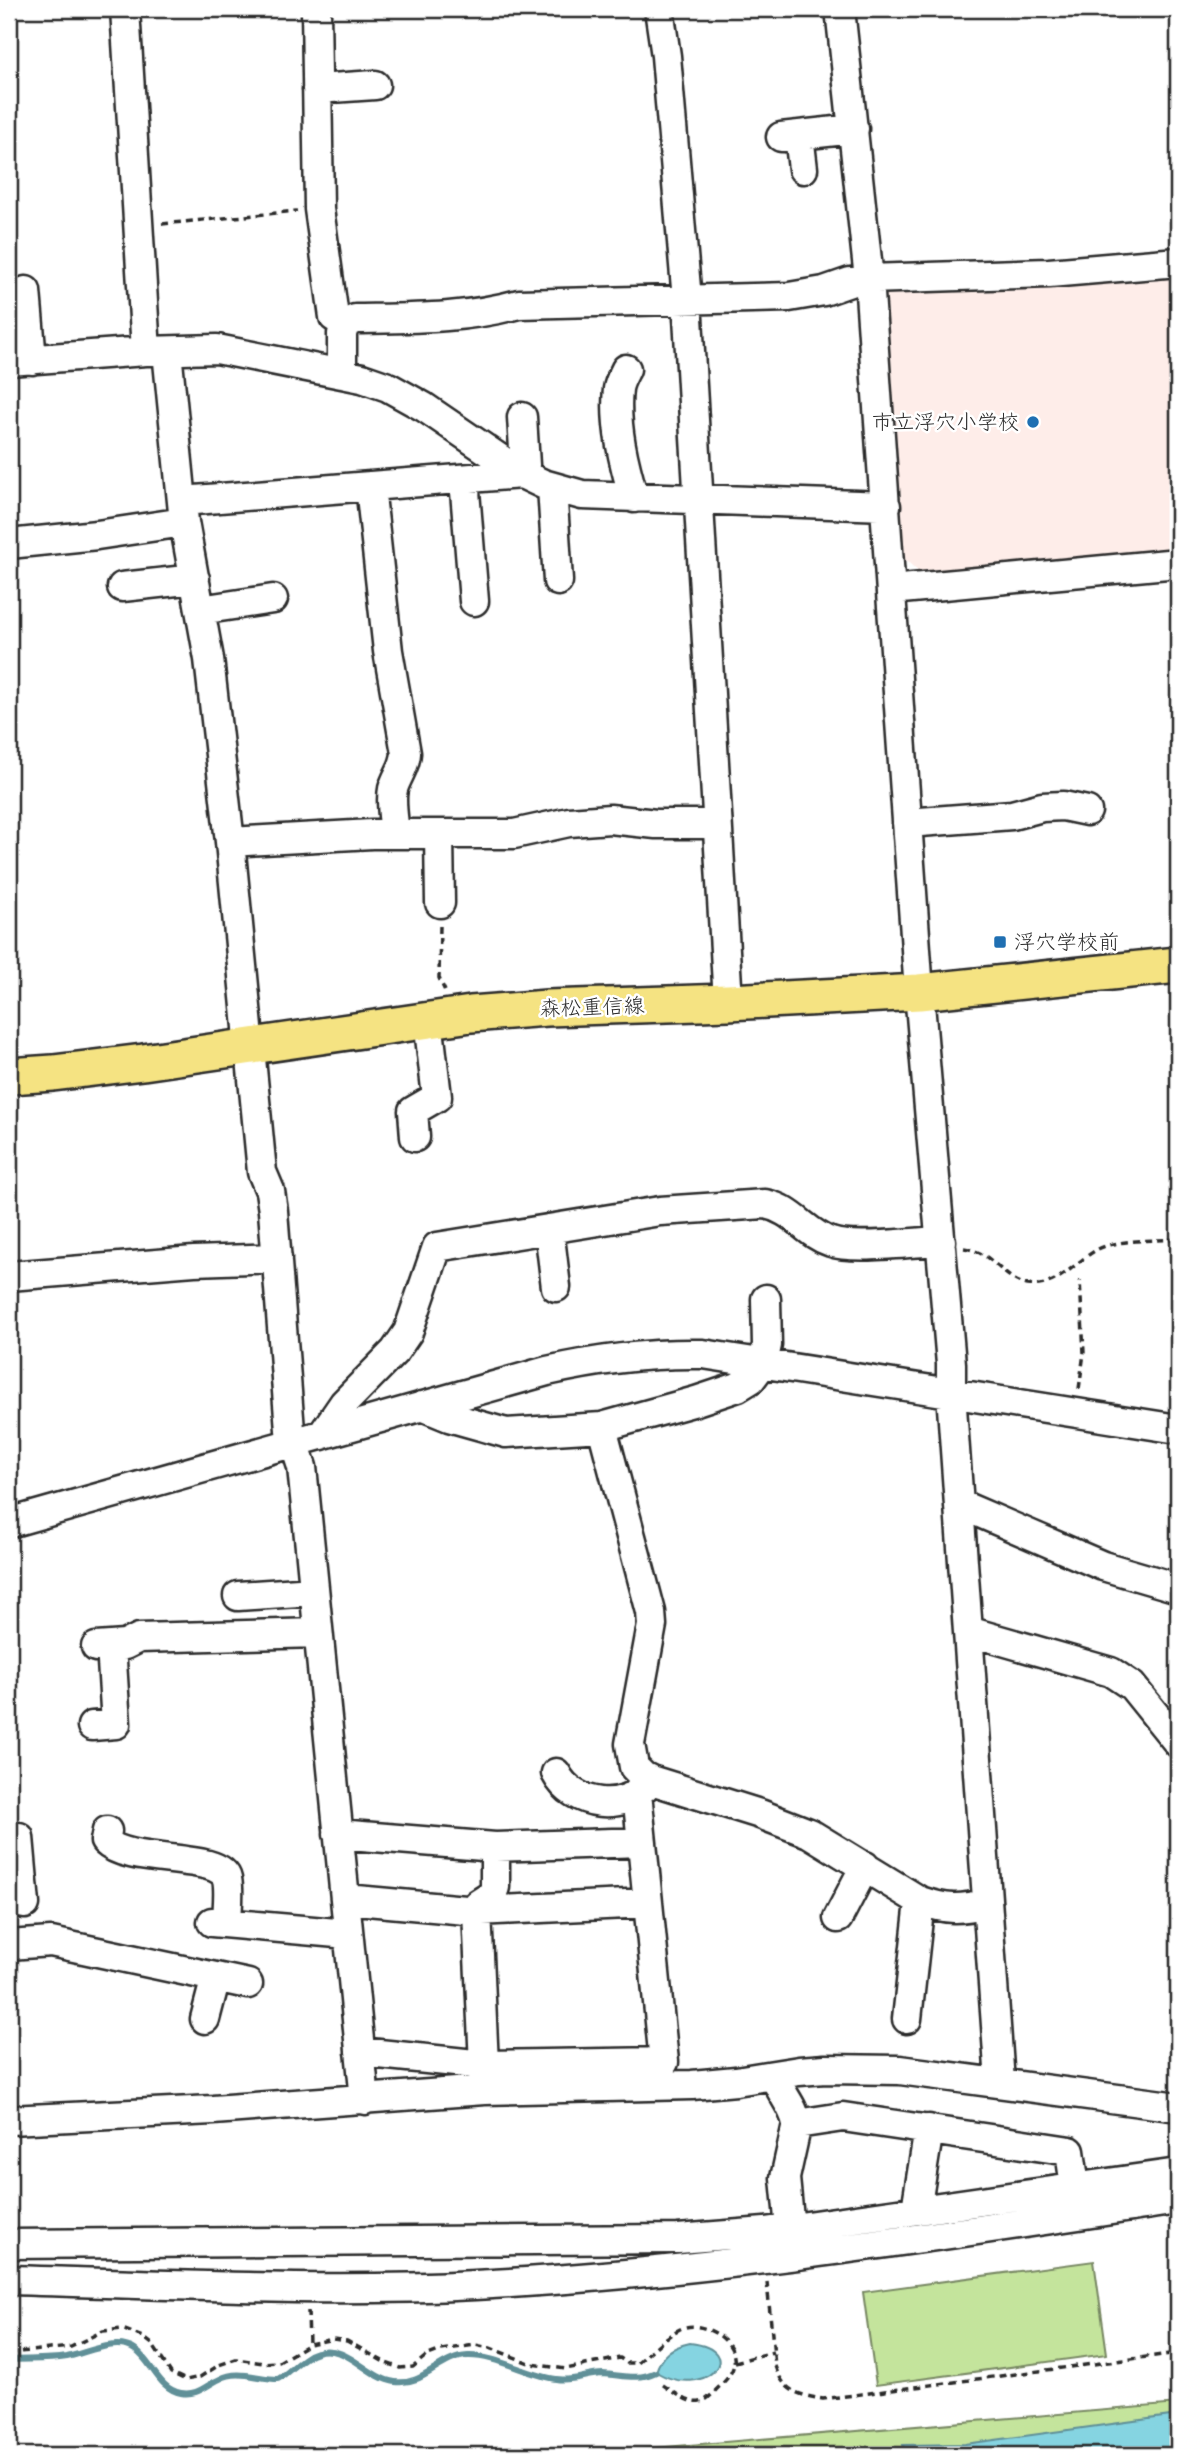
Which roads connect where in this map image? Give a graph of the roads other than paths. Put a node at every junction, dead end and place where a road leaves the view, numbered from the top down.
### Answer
1 (125, 9) edge
2 (659, 9) edge
3 (840, 9) edge
4 (323, 10) edge
5 (375, 86) dead end
6 (317, 89) junction
7 (854, 129) junction
8 (803, 169) dead end
9 (1178, 262) edge
10 (869, 279) junction
11 (26, 291) dead end
12 (687, 300) junction
13 (345, 324) junction
14 (157, 351) junction
15 (20, 360) edge
16 (626, 369) dead end
17 (342, 374) junction
18 (523, 417) dead end
19 (522, 474) junction
20 (464, 479) junction
21 (370, 486) junction
22 (552, 487) junction
23 (634, 498) junction
24 (698, 501) junction
25 (886, 506) junction
26 (183, 512) junction
27 (9, 544) edge
28 (1178, 563) edge
29 (195, 579) junction
30 (558, 581) dead end
31 (122, 587) dead end
32 (891, 590) junction
33 (273, 599) dead end
34 (474, 601) dead end
35 (200, 610) junction
36 (1087, 811) dead end
37 (907, 823) junction
38 (717, 824) junction
39 (395, 834) junction
40 (439, 835) junction
41 (230, 842) junction
42 (440, 903) road end
43 (1178, 965) edge
44 (919, 992) junction
45 (728, 1002) junction
46 (443, 1018) junction
47 (249, 1046) junction
48 (9, 1076) edge
49 (415, 1137) dead end
50 (549, 1229) junction
51 (941, 1245) junction
52 (277, 1258) junction
53 (9, 1276) edge
54 (556, 1287) dead end
55 (766, 1299) dead end
56 (763, 1363) junction
57 (951, 1393) junction
58 (422, 1406) junction
59 (602, 1427) junction
60 (1178, 1429) edge
61 (322, 1435) junction
62 (294, 1443) junction
63 (959, 1504) junction
64 (9, 1523) edge
65 (1178, 1588) edge
66 (314, 1591) junction
67 (238, 1596) dead end
68 (968, 1630) junction
69 (318, 1633) junction
70 (92, 1726) dead end
71 (1178, 1743) edge
72 (556, 1773) dead end
73 (644, 1786) junction
74 (107, 1831) dead end
75 (338, 1834) junction
76 (19, 1837) dead end
77 (642, 1842) junction
78 (495, 1847) junction
79 (865, 1866) junction
80 (345, 1899) junction
81 (9, 1900) edge
82 (920, 1901) junction
83 (648, 1903) junction
84 (987, 1903) junction
85 (477, 1911) junction
86 (838, 1918) dead end
87 (348, 1934) junction
88 (9, 1945) edge
89 (216, 1977) junction
90 (248, 1984) dead end
91 (907, 2018) dead end
92 (205, 2019) dead end
93 (360, 2052) junction
94 (484, 2065) junction
95 (775, 2075) junction
96 (1000, 2082) junction
97 (365, 2100) junction
98 (1178, 2107) edge
99 (9, 2120) edge
100 (797, 2124) junction
101 (929, 2129) junction
102 (1178, 2173) edge
103 (1074, 2187) junction
104 (1178, 2200) edge
105 (916, 2210) junction
106 (790, 2229) junction
107 (9, 2244) edge
108 (9, 2280) edge

1 - 14 street
2 - 12 street
3 - 7 street
4 - 6 street
5 - 6 street
6 - 13 street
7 - 8 street
7 - 10 street
9 - 10 street
10 - 12 street
10 - 25 street
11 - 15 street
12 - 13 street
12 - 24 street
13 - 17 street
14 - 15 street
14 - 17 street
14 - 26 street
16 - 23 street
17 - 19 street
18 - 19 street
19 - 20 street
19 - 22 street
20 - 21 street
20 - 34 street
21 - 26 street
21 - 39 street
22 - 23 street
22 - 30 street
23 - 24 street
24 - 25 street
24 - 38 street
25 - 32 street
26 - 27 street
26 - 29 street
28 - 32 street
29 - 31 street
29 - 35 street
32 - 37 street
33 - 35 street
35 - 41 street
36 - 37 street
37 - 44 street
38 - 40 street
38 - 45 street
39 - 40 street
39 - 41 street
40 - 42 street
41 - 47 street
43 - 44 main road, 森松重信線
44 - 45 main road, 森松重信線
44 - 51 street
45 - 46 main road, 森松重信線
46 - 47 main road, 森松重信線
46 - 49 street
47 - 48 main road, 森松重信線
47 - 52 street
50 - 51 street
50 - 54 street
50 - 61 street
51 - 57 street
52 - 53 street
52 - 62 street
55 - 56 street
56 - 57 street
56 - 58 street
56 - 59 street
57 - 60 street
57 - 63 street
58 - 59 street
58 - 61 street
59 - 73 street
61 - 62 street
62 - 64 street
62 - 66 street
63 - 65 street
63 - 68 street
66 - 67 street
66 - 69 street
68 - 71 street
68 - 84 street
69 - 70 street
69 - 75 street
72 - 73 street
73 - 77 street
73 - 79 street
74 - 87 street
75 - 78 street
75 - 80 street
76 - 81 street
77 - 78 street
77 - 83 street
78 - 85 street
79 - 82 street
79 - 86 street
80 - 85 street
80 - 87 street
82 - 84 street
82 - 91 street
83 - 85 street
83 - 94 street
84 - 96 street
85 - 94 street
87 - 93 street
88 - 89 street
89 - 90 street
89 - 92 street
93 - 94 street
93 - 97 street
95 - 96 street
95 - 97 street
95 - 100 street
96 - 98 street
97 - 99 street
100 - 101 street
100 - 106 street
101 - 103 street
101 - 105 street
102 - 103 street
103 - 105 street
104 - 108 street
105 - 106 street
106 - 107 street

